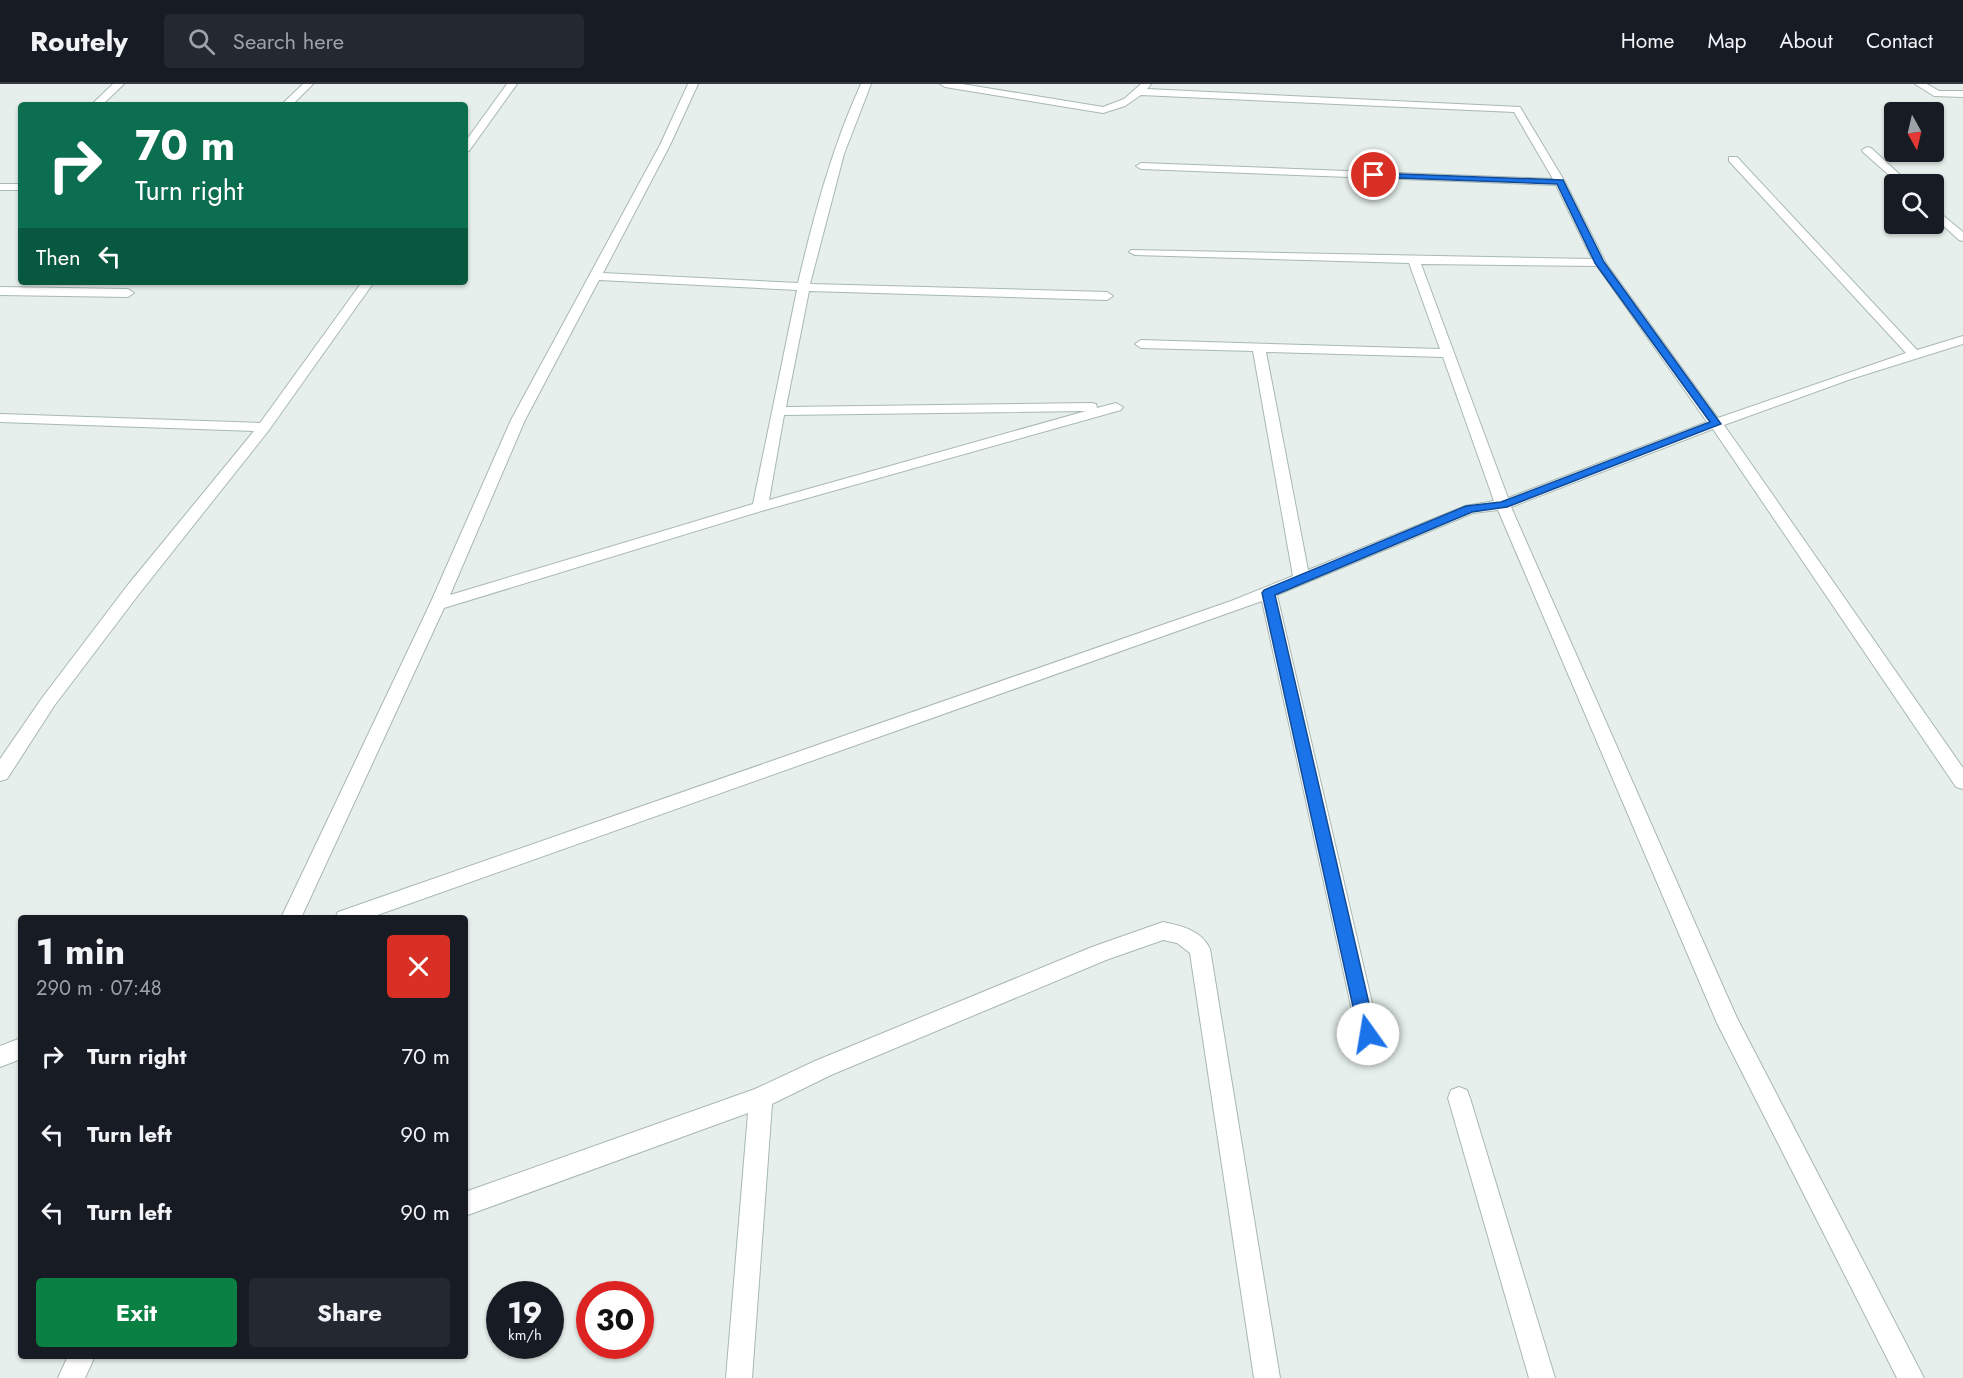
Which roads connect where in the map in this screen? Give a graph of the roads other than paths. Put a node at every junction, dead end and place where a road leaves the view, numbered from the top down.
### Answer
1 (119, 84) edge
2 (308, 84) edge
3 (512, 84) edge
4 (693, 84) edge
5 (866, 84) edge
6 (945, 84) edge
7 (1920, 84) edge
8 (1143, 88) edge
9 (1963, 94) edge
10 (99, 102) edge
11 (289, 102) edge
12 (468, 145) edge
13 (1867, 150) dead end
14 (1733, 159) dead end
15 (1141, 166) dead end
16 (1894, 174) edge
17 (18, 176) edge
18 (1560, 182) junction
19 (4, 187) edge
20 (1944, 220) edge
21 (1963, 238) edge
22 (1135, 252) dead end
23 (1414, 260) junction
24 (1600, 263) junction
25 (596, 276) junction
26 (366, 285) edge
27 (802, 287) junction
28 (0, 291) edge
29 (128, 293) dead end
30 (1107, 296) dead end
31 (1963, 340) edge
32 (1141, 344) dead end
33 (1259, 348) junction
34 (1448, 353) junction
35 (1914, 354) junction
36 (778, 411) junction
37 (0, 417) edge
38 (1716, 424) junction
39 (264, 427) junction
40 (1503, 505) junction
41 (760, 507) junction
42 (1302, 579) junction
43 (1268, 593) junction
44 (438, 604) junction
45 (0, 774) edge
46 (1963, 782) edge
47 (292, 915) edge
48 (354, 915) edge
49 (1368, 1034) dead end
50 (18, 1049) edge
51 (0, 1057) edge
52 (761, 1098) junction
53 (1459, 1098) dead end
54 (468, 1203) edge
55 (80, 1359) edge
56 (71, 1378) edge
57 (739, 1378) edge
58 (1267, 1378) edge
59 (1542, 1378) edge
60 (1911, 1378) edge

1 - 10 street
2 - 11 street
3 - 12 street
4 - 25 street
5 - 27 street
6 - 8 street
7 - 9 street
8 - 18 street
13 - 16 street
14 - 35 street
15 - 18 street
17 - 19 street
18 - 24 street
20 - 21 street
22 - 23 street
23 - 24 street
23 - 34 street
24 - 38 street
25 - 27 street
25 - 44 street
26 - 39 street
27 - 30 street
27 - 36 street
28 - 29 street
31 - 35 street
32 - 33 street
33 - 34 street
33 - 42 street
34 - 40 street
35 - 38 street
36 - 41 street
36 - 41 street
37 - 39 street
38 - 40 street
38 - 46 street
39 - 45 street
40 - 42 street
40 - 60 street
41 - 44 street
42 - 43 street
43 - 48 street
43 - 49 street
44 - 47 street
50 - 51 street
52 - 54 street
52 - 57 street
52 - 58 street
53 - 59 street
55 - 56 street

